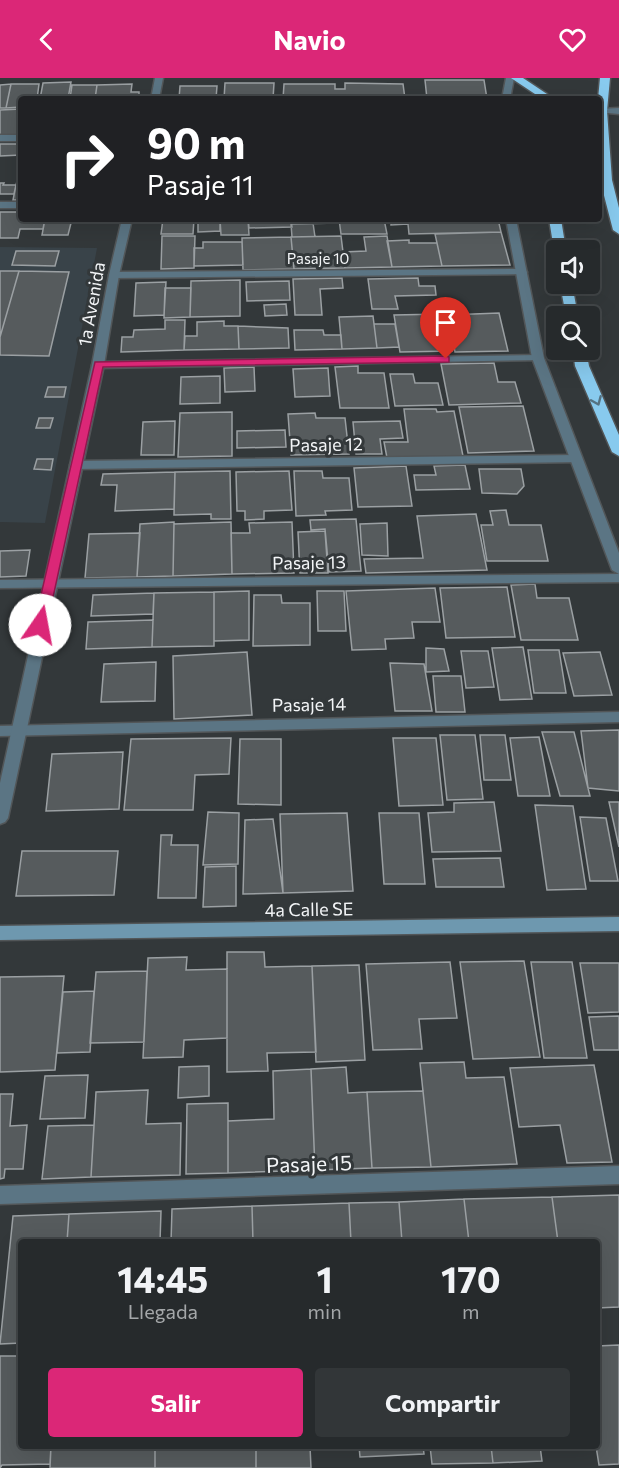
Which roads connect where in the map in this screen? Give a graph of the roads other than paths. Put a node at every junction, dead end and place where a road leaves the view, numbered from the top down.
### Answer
1 (159, 78) edge
2 (510, 78) edge
3 (516, 78) edge
4 (605, 78) edge
5 (543, 93) edge
6 (155, 96) edge
7 (507, 96) edge
8 (602, 111) junction
9 (619, 111) edge
10 (0, 138) edge
11 (18, 138) edge
12 (0, 205) edge
13 (18, 205) edge
14 (126, 222) edge
15 (513, 222) edge
16 (555, 222) edge
17 (619, 230) edge
18 (558, 240) edge
19 (522, 272) junction
20 (114, 275) junction
21 (538, 358) junction
22 (581, 360) edge
23 (98, 364) junction
24 (619, 452) edge
25 (576, 459) junction
26 (76, 465) junction
27 (619, 570) edge
28 (619, 578) edge
29 (49, 583) junction
30 (0, 584) edge
31 (619, 717) edge
32 (18, 730) junction
33 (0, 731) edge
34 (0, 818) edge
35 (619, 924) edge
36 (0, 933) edge
37 (619, 1175) edge
38 (0, 1195) edge

1 - 6 street
2 - 7 street
3 - 5 highway
4 - 8 highway
8 - 9 street
8 - 17 highway
10 - 11 street
12 - 13 street
14 - 20 street, 1a Avenida
15 - 19 street
16 - 18 highway
19 - 20 street, Pasaje 10
19 - 21 street
20 - 23 street, 1a Avenida
21 - 23 street
21 - 25 street
22 -> 24 highway
23 - 26 street, 1a Avenida
25 - 26 street, Pasaje 12
25 - 27 street
26 - 29 street, 1a Avenida
28 - 29 street, Pasaje 13
29 - 30 street, Pasaje 13
29 - 32 street, 1a Avenida
31 - 32 street, Pasaje 14
32 - 33 street, Pasaje 14
32 - 34 street, 1a Avenida
35 - 36 street, 4a Calle SE
37 - 38 street, Pasaje 15

